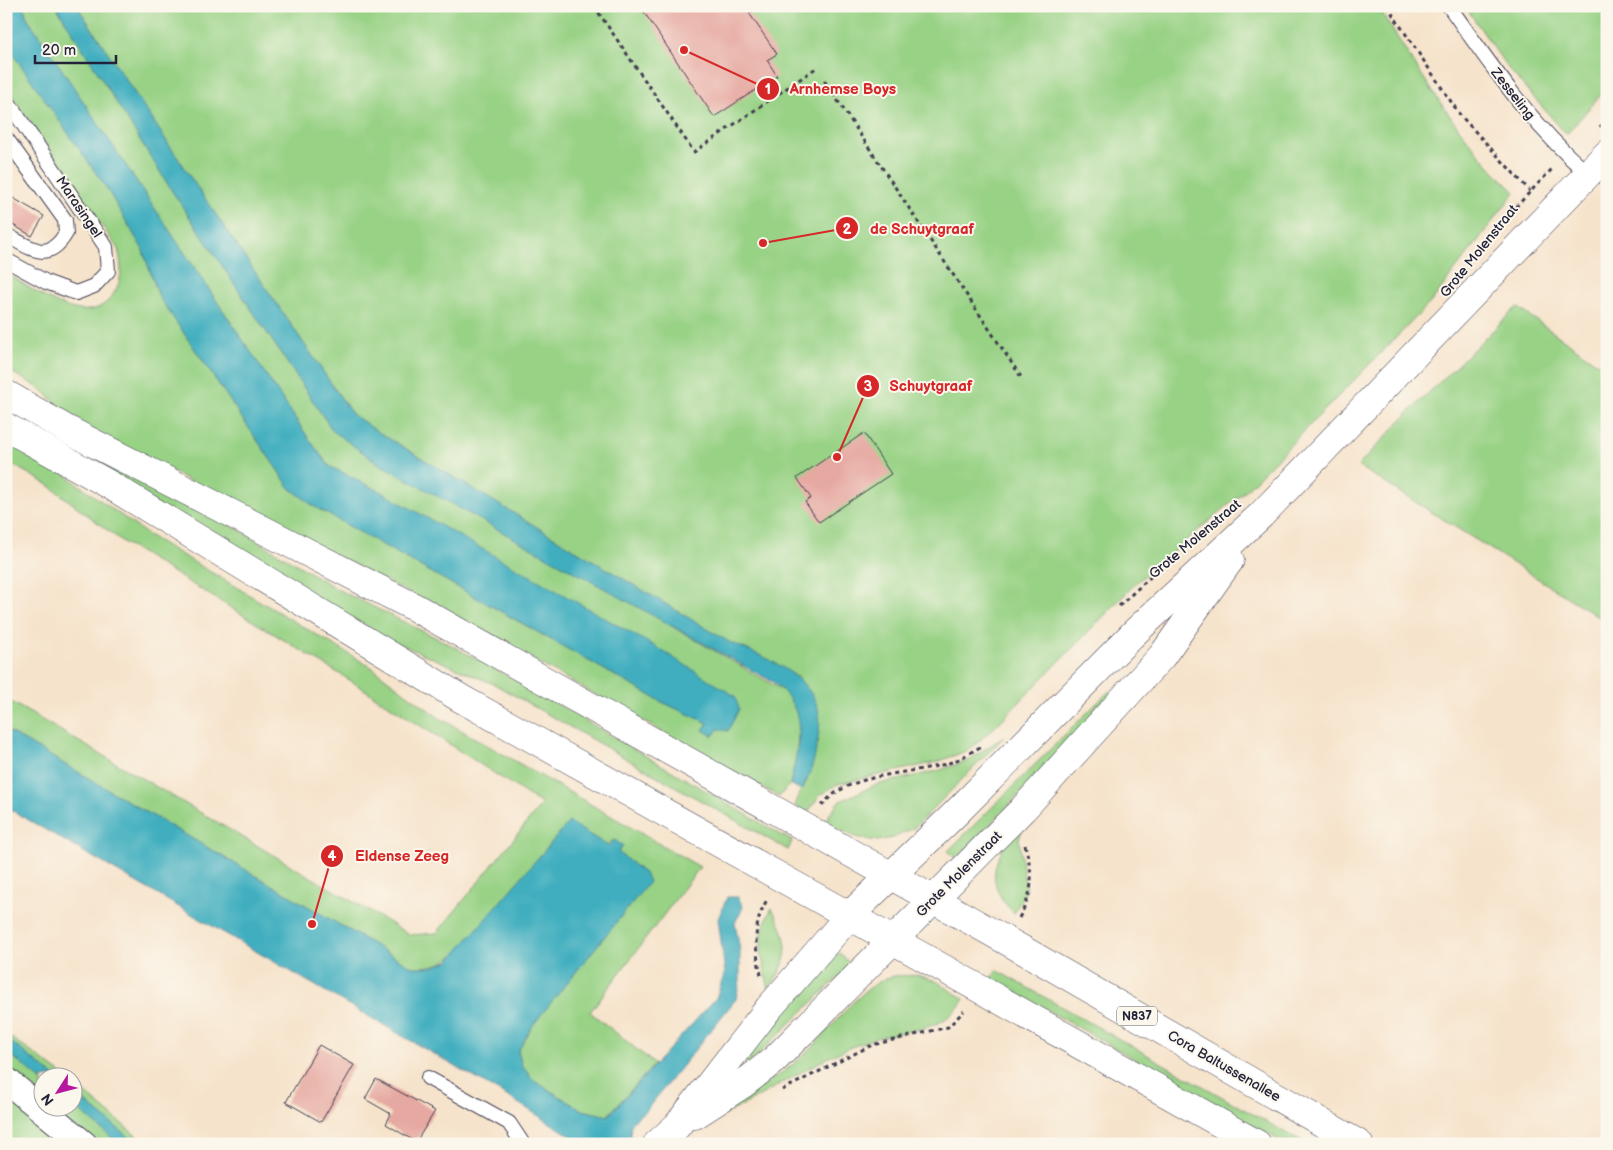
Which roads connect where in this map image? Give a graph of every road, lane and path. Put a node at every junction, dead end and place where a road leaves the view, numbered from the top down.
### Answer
1 (594, 6) edge
2 (1387, 6) edge
3 (1448, 6) edge
4 (816, 68) dead end
5 (824, 80) dead end
6 (6, 99) edge
7 (6, 138) edge
8 (1607, 154) edge
9 (1587, 174) junction
10 (45, 192) junction
11 (78, 206) junction
12 (1504, 220) dead end
13 (6, 236) edge
14 (6, 260) edge
15 (1021, 377) dead end
16 (6, 394) edge
17 (6, 427) edge
18 (1262, 515) junction
19 (1163, 566) dead end
20 (1113, 613) dead end
21 (981, 746) dead end
22 (820, 808) dead end
23 (1028, 836) dead end
24 (891, 876) junction
25 (933, 900) junction
26 (765, 904) dead end
27 (850, 916) junction
28 (1020, 916) dead end
29 (892, 941) junction
30 (768, 1008) junction
31 (966, 1009) dead end
32 (428, 1078) dead end
33 (6, 1080) edge
34 (778, 1092) dead end
35 (667, 1136) edge
36 (84, 1144) edge
37 (523, 1144) edge
38 (1257, 1144) edge
39 (1358, 1144) edge

1 - 4 path
2 - 12 path, Grote Molenstraat
3 - 9 lane, Zesseling
5 - 15 path
6 - 11 lane, Marasingel
7 - 10 lane
8 - 9 main road, Grote Molenstraat
9 - 18 main road, Grote Molenstraat
10 - 11 lane
10 - 13 lane
11 - 14 lane, Marasingel
16 - 24 main road
17 - 27 main road
18 - 24 main road, Grote Molenstraat
18 - 25 main road, Grote Molenstraat
19 - 20 path, Grote Molenstraat
21 - 22 path
23 - 28 path, Grote Molenstraat
24 - 25 main road, N837
24 - 27 main road, Grote Molenstraat
25 - 29 main road, Grote Molenstraat
25 - 39 main road, Cora Baltussenallee / N837
26 - 30 path
27 - 29 main road
27 - 30 main road, Grote Molenstraat
29 - 35 main road, Grote Molenstraat
29 - 38 main road
30 - 35 main road, Grote Molenstraat
31 - 34 path
32 - 37 lane
33 - 36 street

